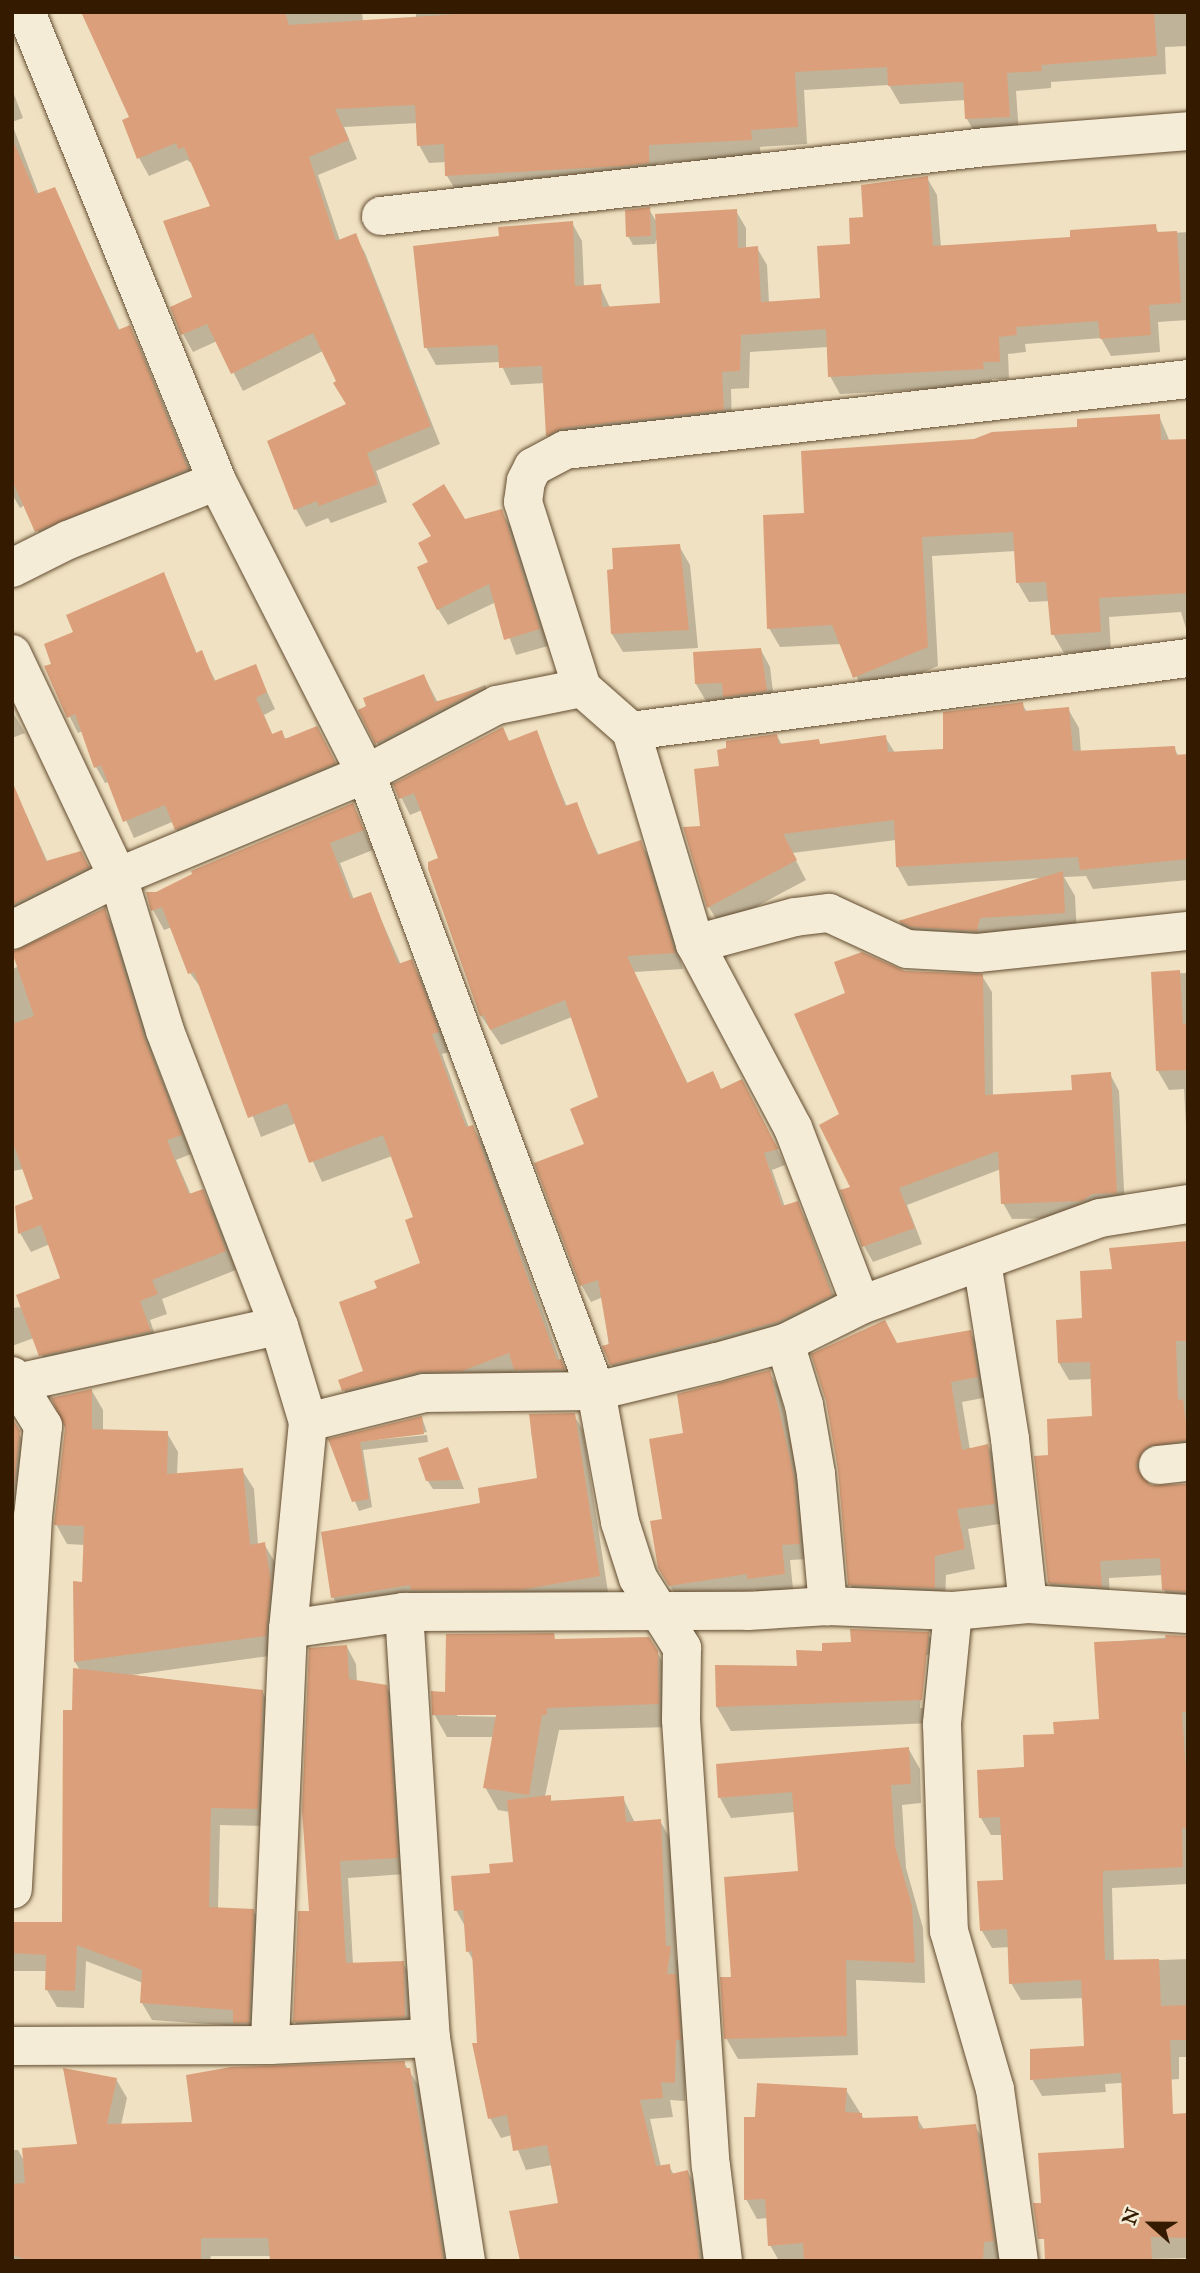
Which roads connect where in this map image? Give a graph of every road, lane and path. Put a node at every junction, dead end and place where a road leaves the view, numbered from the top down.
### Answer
1 (26, 12) edge
2 (1188, 131) edge
3 (381, 216) dead end
4 (1188, 379) edge
5 (217, 481) junction
6 (12, 568) edge
7 (12, 654) edge
8 (1188, 658) edge
9 (582, 688) junction
10 (631, 730) junction
11 (366, 775) junction
12 (118, 877) junction
13 (12, 930) edge
14 (1188, 931) edge
15 (695, 944) junction
16 (1188, 1204) edge
17 (982, 1262) junction
18 (861, 1305) junction
19 (279, 1326) junction
20 (785, 1343) junction
21 (14, 1381) edge
22 (596, 1391) junction
23 (307, 1422) junction
24 (1028, 1604) junction
25 (828, 1606) junction
26 (659, 1608) junction
27 (953, 1611) junction
28 (404, 1612) junction
29 (1188, 1614) edge
30 (288, 1629) junction
31 (13, 1889) edge
32 (431, 2038) junction
33 (270, 2045) junction
34 (12, 2046) edge
35 (466, 2261) edge
36 (723, 2261) edge
37 (1019, 2261) edge

1 - 5 street
2 - 3 street
4 - 9 street
5 - 6 street
5 - 11 street
7 - 12 street
8 - 10 street
9 - 10 street
9 - 11 street
10 - 15 street
11 - 12 street
11 - 22 street
12 - 13 street
12 - 19 street
14 - 15 street
15 - 18 street
16 - 17 street
17 - 18 street
17 - 24 street
18 - 20 street
19 - 21 street
19 - 23 street
20 - 22 street
20 - 25 street
21 - 31 street
22 - 23 street
22 - 26 street
23 - 30 street
24 - 27 street
24 - 29 street
25 - 26 street
25 - 27 street
26 - 28 street
26 - 36 street
27 - 37 street
28 - 30 street
28 - 32 street
30 - 33 street
32 - 33 street
32 - 35 street
33 - 34 street

